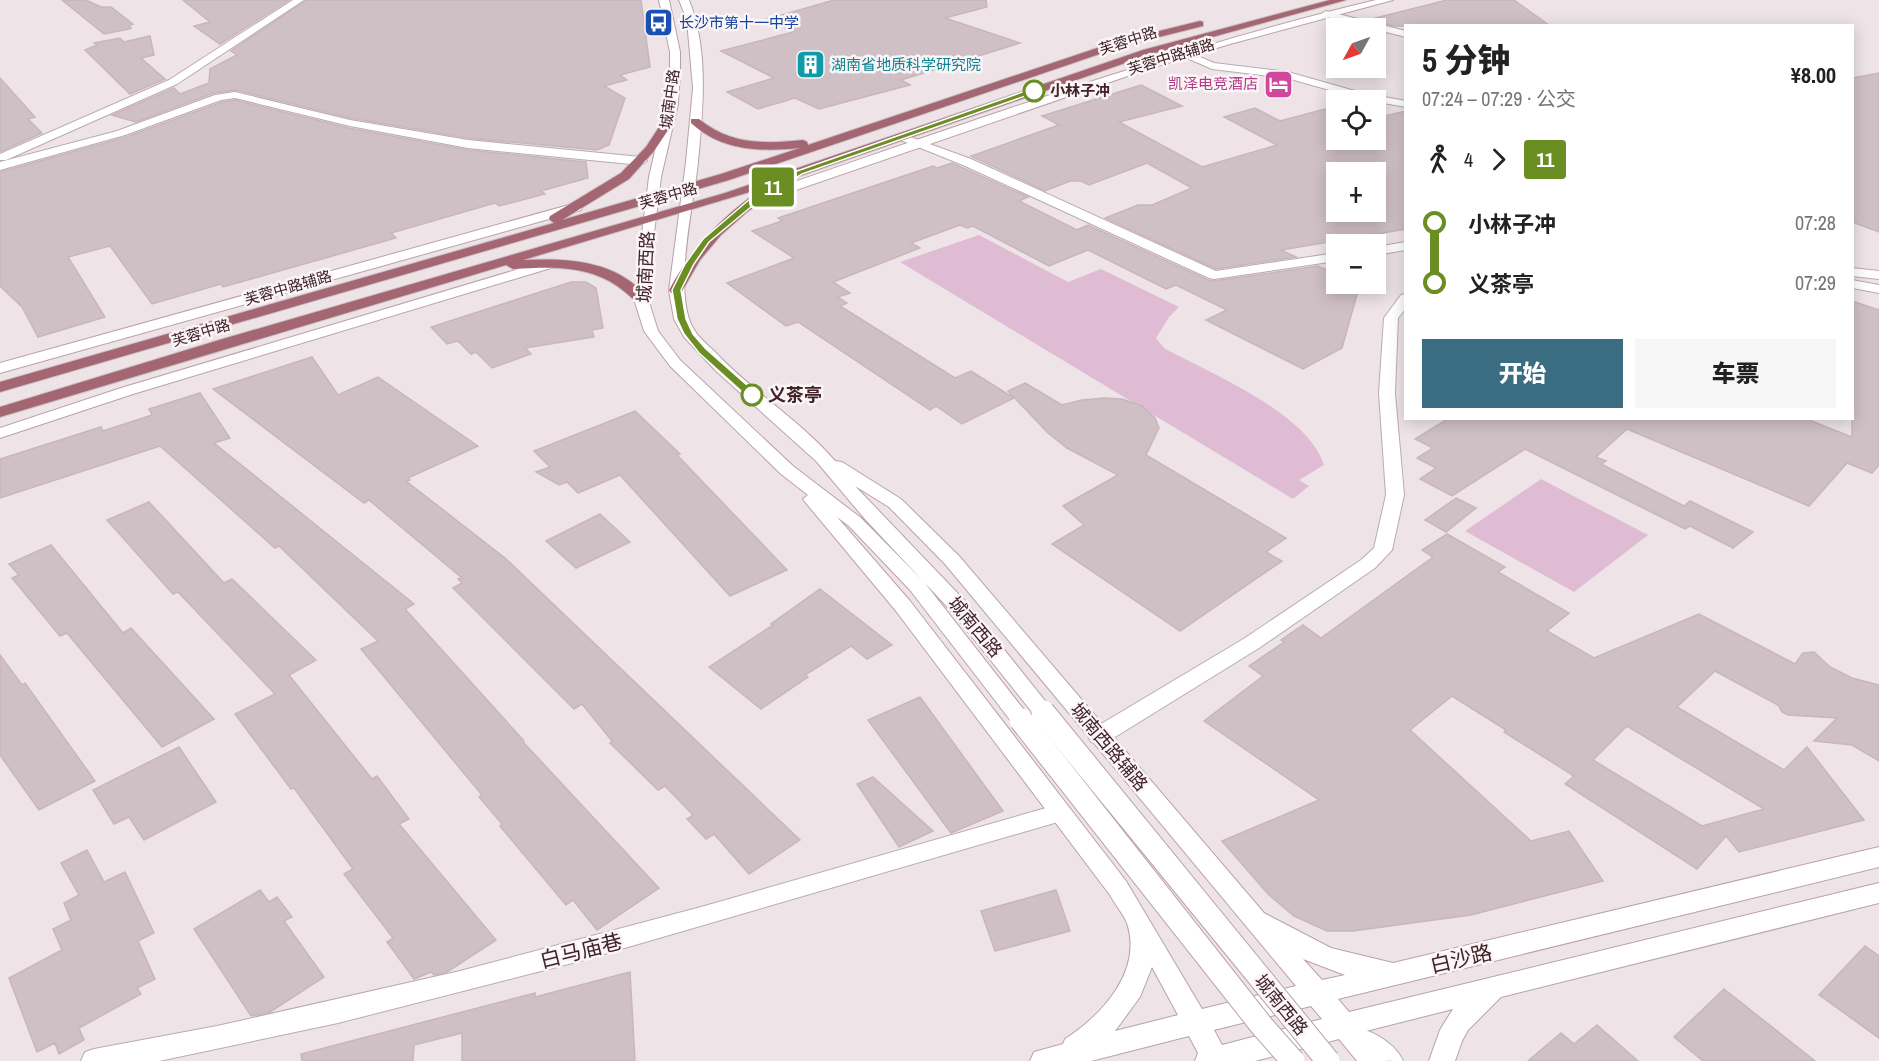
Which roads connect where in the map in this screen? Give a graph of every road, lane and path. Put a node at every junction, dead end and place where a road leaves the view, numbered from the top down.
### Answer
1 (299, 0) edge
2 (664, 0) edge
3 (684, 0) edge
4 (1292, 0) edge
5 (1341, 0) edge
6 (1388, 0) edge
7 (1326, 14) junction
8 (1404, 34) edge
9 (1184, 53) junction
10 (1404, 104) edge
11 (669, 120) junction
12 (695, 121) junction
13 (855, 134) junction
14 (902, 137) junction
15 (917, 143) junction
16 (0, 158) edge
17 (641, 161) junction
18 (0, 166) edge
19 (800, 172) junction
20 (688, 188) junction
21 (652, 199) junction
22 (754, 200) junction
23 (576, 207) junction
24 (686, 208) junction
25 (649, 218) junction
26 (514, 238) junction
27 (1404, 246) edge
28 (1386, 249) edge
29 (1326, 258) edge
30 (549, 264) junction
31 (470, 271) junction
32 (1854, 272) edge
33 (1879, 275) edge
34 (1854, 284) edge
35 (1879, 289) edge
36 (676, 290) junction
37 (641, 299) junction
38 (1404, 301) edge
39 (0, 368) edge
40 (0, 387) edge
41 (0, 412) edge
42 (0, 434) edge
43 (822, 457) junction
44 (787, 470) junction
45 (1032, 716) junction
46 (1099, 736) junction
47 (1060, 813) junction
48 (1879, 857) edge
49 (1879, 893) edge
50 (1248, 912) junction
51 (1137, 917) junction
52 (1401, 973) junction
53 (1499, 987) junction
54 (1316, 993) junction
55 (1196, 1022) junction
56 (1344, 1026) junction
57 (1051, 1059) edge
58 (1214, 1060) edge
59 (94, 1061) edge
60 (1293, 1061) edge
61 (1328, 1061) edge
62 (1374, 1061) edge
63 (1390, 1061) edge
64 (1442, 1061) edge

1 - 16 street
2 - 11 street, 城南中路
3 - 12 street, 城南中路
4 - 13 main road, 芙蓉中路
5 - 14 main road, 芙蓉中路
6 - 7 street, 芙蓉中路辅路
7 - 8 street
7 - 9 street, 芙蓉中路辅路
9 - 10 street
9 - 15 street, 芙蓉中路辅路
11 - 17 main road
11 - 21 street, 城南中路
12 - 13 main road
12 - 20 street, 城南中路
13 - 20 main road, 芙蓉中路
14 - 15 street
14 - 19 main road, 芙蓉中路
15 - 22 street, 芙蓉中路辅路
15 - 29 street
17 - 18 street
17 - 23 main road
19 - 22 main road
19 - 24 main road, 芙蓉中路
20 - 21 main road, 芙蓉中路
20 - 24 street, 城南西路
21 - 25 street, 城南西路
21 - 26 main road, 芙蓉中路
22 - 36 main road
23 - 26 main road
23 - 39 street, 芙蓉中路辅路
24 - 25 main road, 芙蓉中路
24 - 36 street, 城南西路
25 - 31 main road, 芙蓉中路
25 - 37 street, 城南西路
26 - 40 main road, 芙蓉中路
27 - 28 street
30 - 31 main road
30 - 37 main road
30 - 42 street
31 - 41 main road, 芙蓉中路
32 - 33 street
34 - 35 street
36 - 43 street, 城南西路
37 - 44 street, 城南西路
38 - 46 street
43 - 45 street, 城南西路
43 - 46 street, 城南西路辅路
44 - 45 street, 城南西路
44 - 47 street
45 - 60 street, 城南西路, bridge
45 - 61 street, 城南西路, bridge
46 - 50 street, 城南西路辅路
47 - 51 street
47 - 59 street, 白马庙巷
48 - 52 street, 白沙路
49 - 53 street, 白沙路
50 - 52 street
50 - 54 street, 城南西路辅路
51 - 55 street
51 - 57 street
52 - 54 street, 白沙路
53 - 56 street, 白沙路
53 - 64 street
54 - 55 street, 白沙路
54 - 56 street, 城南西路辅路
55 - 57 street, 白沙路
55 - 58 street
56 - 58 street, 白沙路
56 - 62 street, 城南西路辅路
56 - 63 street

